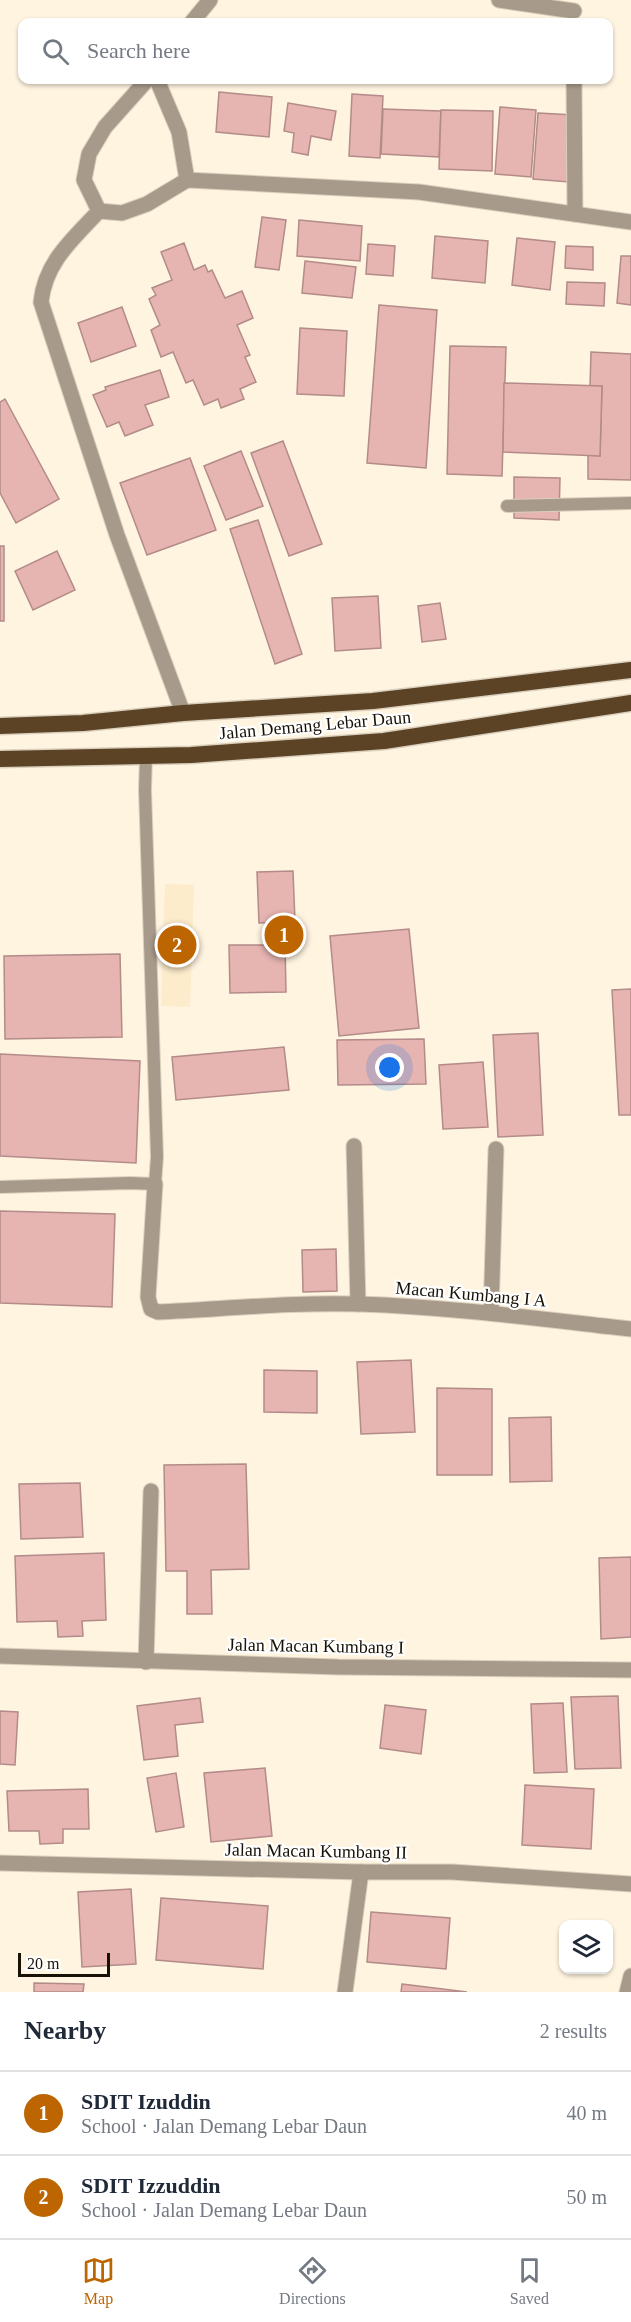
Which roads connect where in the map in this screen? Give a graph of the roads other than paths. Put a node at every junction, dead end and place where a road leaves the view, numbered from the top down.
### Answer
1 (210, 0) edge
2 (499, 0) edge
3 (574, 11) edge
4 (195, 18) edge
5 (143, 84) edge
6 (159, 84) edge
7 (574, 84) edge
8 (187, 180) junction
9 (99, 211) junction
10 (576, 214) junction
11 (631, 222) edge
12 (631, 503) edge
13 (507, 506) dead end
14 (631, 669) edge
15 (631, 703) edge
16 (183, 713) junction
17 (0, 726) edge
18 (146, 756) junction
19 (0, 759) edge
20 (354, 1146) dead end
21 (496, 1149) dead end
22 (155, 1184) junction
23 (0, 1187) edge
24 (358, 1304) junction
25 (490, 1313) junction
26 (631, 1329) edge
27 (151, 1491) dead end
28 (0, 1656) edge
29 (146, 1662) junction
30 (631, 1670) edge
31 (0, 1863) edge
32 (361, 1872) junction
33 (631, 1884) edge
34 (631, 1976) edge
35 (345, 1992) edge
36 (627, 1992) edge

1 - 4 street
2 - 3 street
5 - 9 street
6 - 8 street
7 - 10 street
8 - 9 street
8 - 10 street
9 - 16 street
10 - 11 street
12 - 13 lane
14 - 16 highway, Jalan Demang Lebar Daun
15 - 18 highway, Jalan Demang Lebar Daun
16 - 17 highway, Jalan Demang Lebar Daun
18 - 19 highway, Jalan Demang Lebar Daun
18 - 22 lane
20 - 24 street
21 - 25 street
22 - 23 lane
22 - 24 street, Macan Kumbang I A
24 - 25 street, Macan Kumbang I A
25 - 26 street, Macan Kumbang I A
27 - 29 street
28 - 29 street, Jalan Macan Kumbang I
29 - 30 street, Jalan Macan Kumbang I
31 - 32 street, Jalan Macan Kumbang II
32 - 33 street, Jalan Macan Kumbang II
32 - 35 street
34 - 36 street

